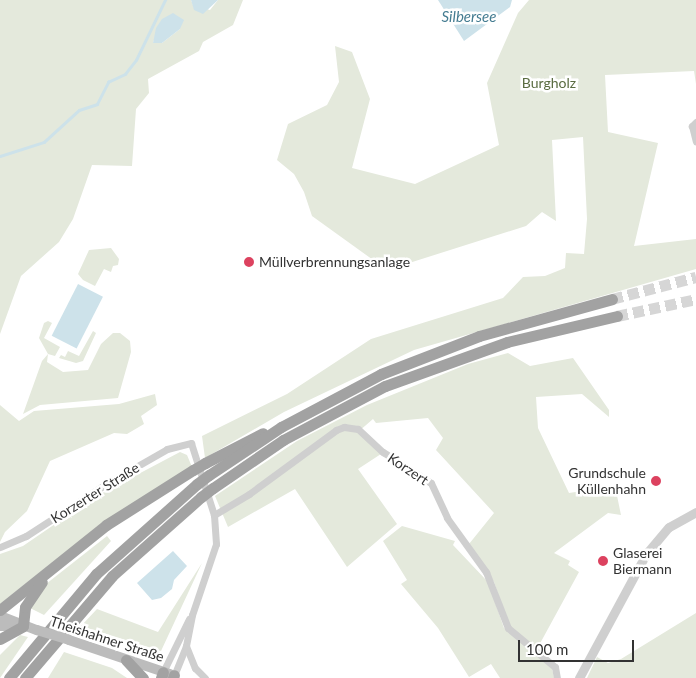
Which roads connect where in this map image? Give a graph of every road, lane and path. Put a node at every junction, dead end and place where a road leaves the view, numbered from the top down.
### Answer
1 (696, 122) edge
2 (696, 142) edge
3 (612, 299) tunnel mouth
4 (618, 316) tunnel mouth
5 (281, 427) junction
6 (696, 512) edge
7 (214, 515) junction
8 (0, 548) edge
9 (48, 571) junction
10 (0, 610) edge
11 (192, 615) junction
12 (0, 616) edge
13 (0, 626) edge
14 (23, 626) junction
15 (0, 639) edge
16 (49, 646) junction
17 (186, 646) junction
18 (126, 660) junction
19 (170, 676) edge
20 (9, 678) edge
21 (25, 678) edge
22 (32, 678) edge
23 (143, 678) edge
24 (205, 678) edge
25 (557, 678) edge
26 (578, 678) edge

1 - 2 street
3 - 5 highway
4 - 16 highway, bridge
5 - 9 highway, bridge
5 - 20 highway, bridge
6 - 26 street
7 - 8 street, Korzerter Straße
7 - 11 street
7 - 25 street, Korzert
9 - 10 highway
9 - 14 highway
11 - 17 street
11 - 19 street
12 - 14 main road, Theishahner Straße
13 - 14 main road, Theishahner Straße
14 - 15 highway
14 - 18 main road, Theishahner Straße, bridge
16 - 21 highway
16 - 22 highway
17 - 19 street
17 - 24 street
18 - 19 main road, Theishahner Straße
18 - 23 highway

